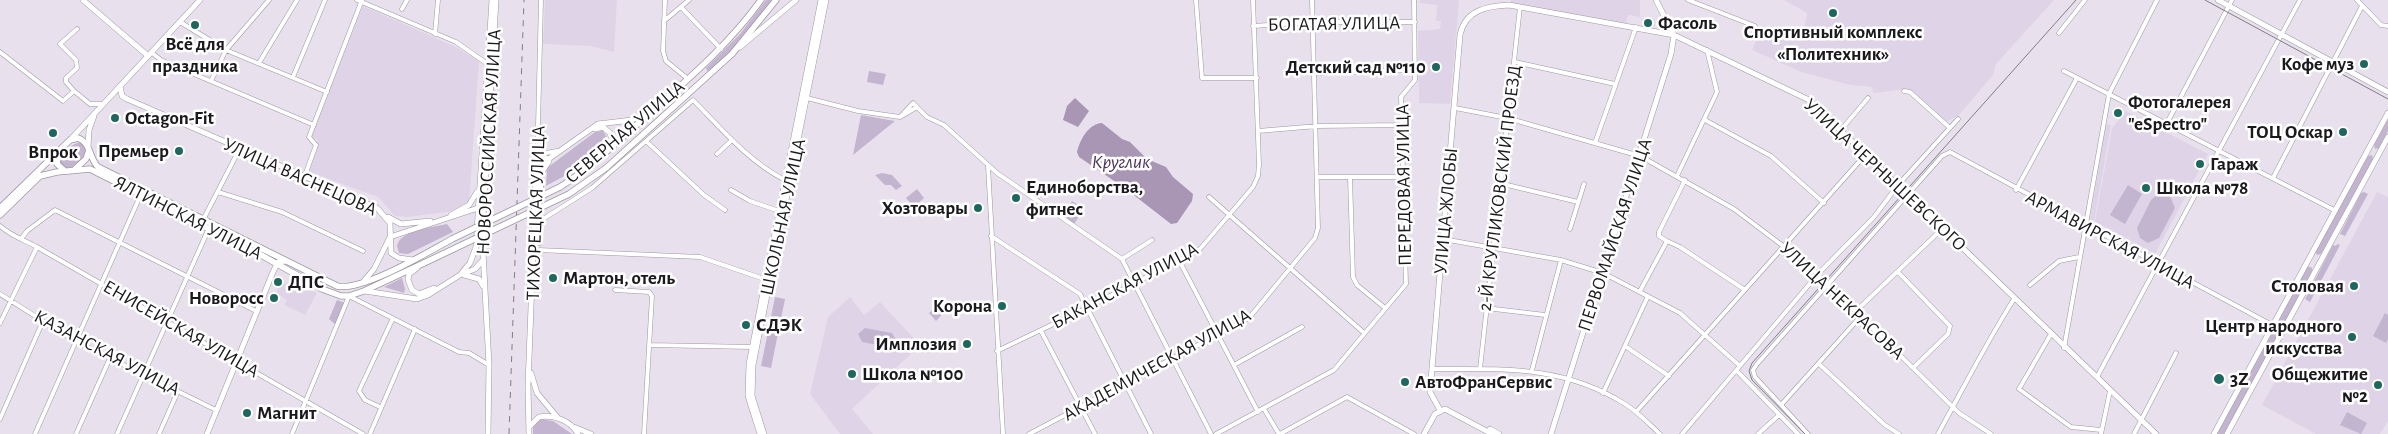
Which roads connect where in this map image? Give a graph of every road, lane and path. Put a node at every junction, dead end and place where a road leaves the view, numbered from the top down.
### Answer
1 (82, 0) edge
2 (200, 0) edge
3 (269, 0) edge
4 (297, 0) edge
5 (325, 0) edge
6 (360, 0) edge
7 (407, 0) edge
8 (438, 0) edge
9 (492, 0) edge
10 (496, 0) edge
11 (541, 0) edge
12 (665, 0) edge
13 (689, 0) edge
14 (761, 0) edge
15 (776, 0) edge
16 (796, 0) edge
17 (821, 0) edge
18 (826, 0) edge
19 (1196, 0) edge
20 (1253, 0) edge
21 (1312, 0) edge
22 (1414, 0) edge
23 (1656, 0) edge
24 (1688, 0) edge
25 (2085, 0) edge
26 (2156, 0) edge
27 (2218, 0) edge
28 (2232, 0) edge
29 (2300, 0) edge
30 (2357, 0) edge
31 (2229, 6) junction
32 (2362, 6) junction
33 (681, 7) junction
34 (1520, 7) junction
35 (402, 9) dead end
36 (1470, 15) joint
37 (664, 21) junction
38 (180, 22) junction
39 (1314, 22) junction
40 (1414, 22) junction
41 (1254, 26) junction
42 (1755, 26) dead end
43 (2388, 26) edge
44 (1636, 27) junction
45 (76, 29) dead end
46 (2059, 33) dead end
47 (435, 34) junction
48 (1674, 34) junction
49 (2282, 34) junction
50 (721, 49) junction
51 (226, 50) junction
52 (1707, 50) junction
53 (0, 52) edge
54 (149, 54) junction
55 (732, 54) junction
56 (2333, 61) junction
57 (1514, 62) junction
58 (259, 63) junction
59 (490, 66) junction
60 (1416, 70) junction
61 (2064, 71) dead end
62 (1315, 73) junction
63 (294, 78) junction
64 (1257, 78) junction
65 (2077, 78) junction
66 (688, 79) junction
67 (211, 81) junction
68 (1615, 84) junction
69 (120, 86) junction
70 (74, 91) junction
71 (1904, 91) dead end
72 (327, 92) junction
73 (2388, 92) edge
74 (2110, 94) junction
75 (805, 98) junction
76 (1868, 98) dead end
77 (103, 104) junction
78 (917, 107) junction
79 (1455, 108) junction
80 (97, 111) junction
81 (652, 112) junction
82 (2388, 113) edge
83 (900, 116) junction
84 (1507, 118) junction
85 (1958, 119) dead end
86 (1705, 120) junction
87 (2167, 123) junction
88 (314, 124) junction
89 (1401, 125) junction
90 (1317, 126) junction
91 (1950, 128) junction
92 (1841, 130) junction
93 (1258, 131) junction
94 (2388, 137) edge
95 (70, 140) junction
96 (732, 140) junction
97 (646, 141) junction
98 (1595, 143) junction
99 (62, 148) junction
100 (88, 148) junction
101 (239, 150) junction
102 (539, 150) junction
103 (559, 150) junction
104 (2219, 151) junction
105 (718, 154) dead end
106 (1866, 154) junction
107 (2364, 155) junction
108 (602, 156) junction
109 (1640, 156) junction
110 (548, 160) junction
111 (2375, 161) junction
112 (540, 164) junction
113 (988, 166) junction
114 (73, 170) junction
115 (65, 171) junction
116 (539, 174) junction
117 (1318, 176) junction
118 (1677, 176) junction
119 (1350, 177) junction
120 (1402, 177) junction
121 (304, 178) junction
122 (2273, 178) junction
123 (785, 180) junction
124 (1685, 180) junction
125 (480, 182) junction
126 (1499, 183) junction
127 (1584, 184) dead end
128 (1898, 185) junction
129 (731, 190) dead end
130 (2016, 190) junction
131 (218, 192) junction
132 (141, 194) junction
133 (1908, 194) junction
134 (1209, 197) dead end
135 (1578, 202) junction
136 (1824, 203) junction
137 (481, 207) junction
138 (0, 208) edge
139 (725, 210) dead end
140 (2334, 210) junction
141 (779, 212) junction
142 (0, 215) edge
143 (386, 216) junction
144 (1228, 216) junction
145 (449, 217) junction
146 (203, 220) junction
147 (436, 221) junction
148 (540, 221) junction
149 (0, 226) edge
150 (2086, 226) junction
151 (209, 228) junction
152 (1943, 228) junction
153 (1570, 229) dead end
154 (478, 230) joint
155 (991, 236) junction
156 (390, 237) junction
157 (22, 239) junction
158 (1443, 239) junction
159 (1152, 240) dead end
160 (1667, 241) junction
161 (119, 244) junction
162 (1494, 246) junction
163 (1786, 246) junction
164 (37, 247) junction
165 (2313, 249) junction
166 (538, 250) junction
167 (363, 251) dead end
168 (2324, 255) junction
169 (2079, 257) junction
170 (1122, 259) junction
171 (412, 260) junction
172 (483, 260) junction
173 (1179, 260) junction
174 (1561, 260) junction
175 (289, 261) junction
176 (277, 264) junction
177 (2158, 264) junction
178 (419, 266) junction
179 (2304, 266) junction
180 (1290, 269) junction
181 (1898, 272) junction
182 (2315, 272) junction
183 (1603, 273) junction
184 (1818, 274) junction
185 (460, 275) junction
186 (188, 276) junction
187 (767, 280) junction
188 (449, 282) junction
189 (1826, 283) junction
190 (102, 284) junction
191 (1133, 284) junction
192 (361, 285) junction
193 (2030, 285) dead end
194 (344, 287) joint
195 (614, 290) dead end
196 (1745, 290) junction
197 (364, 291) junction
198 (484, 291) junction
199 (1640, 291) junction
200 (0, 294) edge
201 (349, 296) junction
202 (1648, 296) junction
203 (2014, 299) junction
204 (10, 300) junction
205 (1088, 308) junction
206 (1385, 308) junction
207 (1486, 308) junction
208 (256, 311) junction
209 (1856, 311) junction
210 (1545, 315) junction
211 (1861, 316) junction
212 (393, 318) junction
213 (43, 321) junction
214 (167, 321) junction
215 (0, 323) edge
216 (2272, 325) junction
217 (1302, 327) dead end
218 (415, 329) junction
219 (1041, 331) junction
220 (1363, 332) junction
221 (2050, 334) junction
222 (1217, 335) junction
223 (1706, 336) junction
224 (75, 341) junction
225 (650, 345) junction
226 (1625, 346) junction
227 (752, 347) junction
228 (2064, 348) junction
229 (998, 352) junction
230 (2176, 353) dead end
231 (110, 358) junction
232 (1172, 359) junction
233 (235, 361) junction
234 (1819, 364) junction
235 (488, 365) junction
236 (1234, 365) junction
237 (1740, 366) junction
238 (1913, 368) junction
239 (1432, 369) junction
240 (1480, 369) junction
241 (1532, 370) junction
242 (1737, 370) junction
243 (143, 375) junction
244 (1669, 376) junction
245 (2096, 378) junction
246 (1569, 379) junction
247 (1126, 382) junction
248 (2110, 391) junction
249 (178, 392) junction
250 (1603, 393) junction
251 (306, 402) junction
252 (1781, 405) junction
253 (380, 407) junction
254 (1081, 407) junction
255 (1953, 407) junction
256 (1264, 409) junction
257 (216, 410) junction
258 (1437, 411) junction
259 (1258, 412) junction
260 (1636, 412) junction
261 (1779, 415) junction
262 (556, 417) junction
263 (0, 419) edge
264 (2141, 420) junction
265 (529, 426) junction
266 (574, 427) junction
267 (2101, 432) edge
268 (35, 434) edge
269 (76, 434) edge
270 (117, 434) edge
271 (160, 434) edge
272 (207, 434) edge
273 (292, 434) edge
274 (363, 434) edge
275 (370, 434) edge
276 (488, 434) edge
277 (529, 434) edge
278 (578, 434) edge
279 (591, 434) edge
280 (644, 434) edge
281 (760, 434) edge
282 (764, 434) edge
283 (1003, 434) edge
284 (1029, 434) edge
285 (1095, 434) edge
286 (1151, 434) edge
287 (1211, 434) edge
288 (1216, 434) edge
289 (1280, 434) edge
290 (1414, 434) edge
291 (1422, 434) edge
292 (1492, 434) edge
293 (1499, 434) edge
294 (1551, 434) edge
295 (1660, 434) edge
296 (1682, 434) edge
297 (1758, 434) edge
298 (1798, 434) edge
299 (1808, 434) edge
300 (1899, 434) edge
301 (1938, 434) edge
302 (1991, 434) edge
303 (2134, 434) edge
304 (2156, 434) edge
305 (2214, 434) edge
306 (2227, 434) edge

1 - 54 main road
2 - 38 main road
3 - 51 street
4 - 58 street
5 - 63 street
6 - 47 street
6 - 72 street
7 - 35 street
8 - 47 street
9 - 59 main road, НОВОРОССИЙСКАЯ УЛИЦА
10 - 59 main road, НОВОРОССИЙСКАЯ УЛИЦА
11 - 102 street, ТИХОРЕЦКАЯ УЛИЦА
12 - 37 street
13 - 33 street
14 - 50 main road, СЕВЕРНАЯ УЛИЦА
15 - 55 main road, СЕВЕРНАЯ УЛИЦА
16 - 55 main road
17 - 75 main road, ШКОЛЬНАЯ УЛИЦА
18 - 75 main road, ШКОЛЬНАЯ УЛИЦА
19 - 64 street
20 - 41 street, БАКАНСКАЯ УЛИЦА
21 - 39 street, АКАДЕМИЧЕСКАЯ УЛИЦА
22 - 40 street, ПЕРЕДОВАЯ УЛИЦА
23 - 48 main road
24 - 42 street
25 - 46 street
26 - 74 street
27 - 31 main road
28 - 31 street
29 - 49 street
30 - 32 street
31 - 49 main road
31 - 87 street
32 - 43 street
32 - 56 street
33 - 37 street
33 - 50 street
34 - 36 main road, УЛИЦА ЧЕРНЫШЕВСКОГО
34 - 44 main road, УЛИЦА ЧЕРНЫШЕВСКОГО
34 - 57 street, 2-Й КРУГЛИКОВСКИЙ ПРОЕЗД
36 - 79 main road, УЛИЦА ЖЛОБЫ
37 - 66 street
38 - 51 street
38 - 54 main road
39 - 40 street, БОГАТАЯ УЛИЦА
39 - 41 street, БОГАТАЯ УЛИЦА
39 - 62 street, АКАДЕМИЧЕСКАЯ УЛИЦА
40 - 60 street, ПЕРЕДОВАЯ УЛИЦА
41 - 64 street, БАКАНСКАЯ УЛИЦА
44 - 48 main road, УЛИЦА ЧЕРНЫШЕВСКОГО
44 - 68 street
45 - 70 street
47 - 59 street
48 - 52 main road, УЛИЦА ЧЕРНЫШЕВСКОГО
48 - 109 main road, ПЕРВОМАЙСКАЯ УЛИЦА
49 - 56 main road
49 - 104 street
50 - 66 main road, СЕВЕРНАЯ УЛИЦА
51 - 58 street
51 - 67 street
52 - 86 street
52 - 92 main road, УЛИЦА ЧЕРНЫШЕВСКОГО
53 - 70 street
54 - 67 street
54 - 69 main road
55 - 178 main road, СЕВЕРНАЯ УЛИЦА, bridge
56 - 73 main road
56 - 122 street
57 - 68 street
57 - 84 street, 2-Й КРУГЛИКОВСКИЙ ПРОЕЗД
58 - 63 street
59 - 125 main road, НОВОРОССИЙСКАЯ УЛИЦА
59 - 137 main road, НОВОРОССИЙСКАЯ УЛИЦА
60 - 62 street
60 - 89 street, ПЕРЕДОВАЯ УЛИЦА
61 - 65 street
62 - 90 street, АКАДЕМИЧЕСКАЯ УЛИЦА
63 - 72 street
64 - 93 street, БАКАНСКАЯ УЛИЦА
65 - 74 street
65 - 130 street
66 - 81 main road, СЕВЕРНАЯ УЛИЦА
67 - 88 street
68 - 98 street
69 - 77 main road
69 - 101 main road, УЛИЦА ВАСНЕЦОВА
70 - 77 street
71 - 91 street
72 - 88 street
74 - 87 street
74 - 150 street
75 - 83 street
75 - 123 main road, ШКОЛЬНАЯ УЛИЦА
75 - 187 main road, ШКОЛЬНАЯ УЛИЦА
76 - 92 street
77 - 80 main road
78 - 83 street
78 - 83 street
78 - 113 street
79 - 84 street, УЛИЦА НЕКРАСОВА
79 - 158 main road, УЛИЦА ЖЛОБЫ
80 - 95 main road
80 - 100 main road
81 - 103 main road
81 - 108 main road, СЕВЕРНАЯ УЛИЦА
82 - 107 main road
84 - 98 street, УЛИЦА НЕКРАСОВА
84 - 126 street, 2-Й КРУГЛИКОВСКИЙ ПРОЕЗД
85 - 91 street
86 - 118 street
86 - 136 street
87 - 104 street
88 - 121 street
89 - 90 street
89 - 120 street, ПЕРЕДОВАЯ УЛИЦА
90 - 93 street
90 - 117 street, АКАДЕМИЧЕСКАЯ УЛИЦА
91 - 128 street
92 - 106 main road, УЛИЦА ЧЕРНЫШЕВСКОГО
93 - 144 street, БАКАНСКАЯ УЛИЦА
94 - 111 main road
95 - 99 main road
95 - 100 main road
96 - 97 street
96 - 105 street
96 - 123 street
97 - 139 street
97 - 148 street
98 - 109 street, УЛИЦА НЕКРАСОВА
99 - 115 main road
99 - 138 main road
100 - 114 main road
100 - 146 main road, ЯЛТИНСКАЯ УЛИЦА
101 - 121 main road, УЛИЦА ВАСНЕЦОВА
101 - 131 street
102 - 103 street
102 - 110 street
102 - 112 street
102 - 116 street, ТИХОРЕЦКАЯ УЛИЦА
103 - 110 main road
104 - 122 street
104 - 177 street
106 - 128 main road, УЛИЦА ЧЕРНЫШЕВСКОГО
106 - 136 street
107 - 111 main road
107 - 140 main road
108 - 110 main road
108 - 171 main road, СЕВЕРНАЯ УЛИЦА, bridge
109 - 118 street, УЛИЦА НЕКРАСОВА
109 - 183 main road, ПЕРВОМАЙСКАЯ УЛИЦА
110 - 112 main road
110 - 116 main road
111 - 168 main road
112 - 116 main road
113 - 155 street
113 - 170 street
114 - 115 main road
114 - 132 main road, ЯЛТИНСКАЯ УЛИЦА
115 - 142 main road
116 - 148 main road, ТИХОРЕЦКАЯ УЛИЦА
116 - 265 main road, ТИХОРЕЦКАЯ УЛИЦА
117 - 119 street
117 - 180 street, АКАДЕМИЧЕСКАЯ УЛИЦА
118 - 124 street, УЛИЦА НЕКРАСОВА
119 - 120 street
119 - 206 street
120 - 206 street, ПЕРЕДОВАЯ УЛИЦА
121 - 143 main road, УЛИЦА ВАСНЕЦОВА
122 - 140 street
123 - 141 main road, ШКОЛЬНАЯ УЛИЦА
124 - 160 street
124 - 163 street, УЛИЦА НЕКРАСОВА
125 - 137 main road, НОВОРОССИЙСКАЯ УЛИЦА
125 - 145 main road
126 - 135 street
126 - 162 street, 2-Й КРУГЛИКОВСКИЙ ПРОЕЗД
127 - 135 street
128 - 133 main road, УЛИЦА ЧЕРНЫШЕВСКОГО
128 - 184 street
129 - 141 street
130 - 133 street, АРМАВИРСКАЯ УЛИЦА
130 - 150 street, АРМАВИРСКАЯ УЛИЦА
131 - 146 street
131 - 167 street
132 - 151 main road, ЯЛТИНСКАЯ УЛИЦА
132 - 161 street
133 - 152 main road, УЛИЦА ЧЕРНЫШЕВСКОГО
133 - 189 street
134 - 144 street
135 - 153 street
136 - 163 street
137 - 145 main road
137 - 154 main road, НОВОРОССИЙСКАЯ УЛИЦА
137 - 172 main road, НОВОРОССИЙСКАЯ УЛИЦА
140 - 165 main road
141 - 187 main road, ШКОЛЬНАЯ УЛИЦА
143 - 147 main road
143 - 156 main road, УЛИЦА ВАСНЕЦОВА
144 - 173 street, БАКАНСКАЯ УЛИЦА
144 - 180 street
145 - 147 main road
146 - 175 main road, ЯЛТИНСКАЯ УЛИЦА
147 - 156 main road
148 - 166 main road, ТИХОРЕЦКАЯ УЛИЦА
149 - 157 street, ЕНИСЕЙСКАЯ УЛИЦА
150 - 169 street
150 - 177 street, АРМАВИРСКАЯ УЛИЦА
151 - 176 main road, ЯЛТИНСКАЯ УЛИЦА
151 - 186 street
152 - 181 street
152 - 203 main road, УЛИЦА ЧЕРНЫШЕВСКОГО
154 - 185 main road, СЕВЕРНАЯ УЛИЦА
155 - 205 street
155 - 229 street
156 - 171 main road
156 - 192 main road
157 - 161 street
157 - 164 street, ЕНИСЕЙСКАЯ УЛИЦА
158 - 162 street
158 - 239 main road, УЛИЦА ЖЛОБЫ
159 - 170 street
160 - 196 street
160 - 199 street
161 - 186 street
161 - 190 street
162 - 174 street
162 - 207 street, 2-Й КРУГЛИКОВСКИЙ ПРОЕЗД
163 - 184 street, УЛИЦА НЕКРАСОВА
163 - 196 street
164 - 190 street, ЕНИСЕЙСКАЯ УЛИЦА
164 - 204 street
165 - 168 main road
165 - 179 main road
166 - 187 street
166 - 262 main road, ТИХОРЕЦКАЯ УЛИЦА
168 - 182 main road
169 - 193 street
169 - 228 street
170 - 191 street
171 - 192 main road, СЕВЕРНАЯ УЛИЦА
172 - 185 main road, СЕВЕРНАЯ УЛИЦА
172 - 198 main road, НОВОРОССИЙСКАЯ УЛИЦА
173 - 191 street, БАКАНСКАЯ УЛИЦА
173 - 222 street
174 - 183 street
174 - 210 street
175 - 176 main road
175 - 194 main road, ЯЛТИНСКАЯ УЛИЦА
176 - 201 main road, ЯЛТИНСКАЯ УЛИЦА
176 - 208 main road
177 - 216 street, АРМАВИРСКАЯ УЛИЦА
177 - 245 street
178 - 188 main road
178 - 197 main road, СЕВЕРНАЯ УЛИЦА
179 - 182 main road
179 - 216 main road
180 - 220 street
180 - 222 street, АКАДЕМИЧЕСКАЯ УЛИЦА
181 - 209 street
181 - 238 street
182 - 306 main road
183 - 199 street
183 - 246 main road, ПЕРВОМАЙСКАЯ УЛИЦА
184 - 189 street, УЛИЦА НЕКРАСОВА
184 - 237 street
185 - 188 main road, СЕВЕРНАЯ УЛИЦА
185 - 198 main road
186 - 208 street
186 - 214 street
187 - 227 main road, ШКОЛЬНАЯ УЛИЦА
187 - 282 main road, ШКОЛЬНАЯ УЛИЦА
188 - 197 main road, СЕВЕРНАЯ УЛИЦА
189 - 209 street, УЛИЦА НЕКРАСОВА
189 - 252 street
190 - 214 street, ЕНИСЕЙСКАЯ УЛИЦА
190 - 224 street
191 - 205 street, БАКАНСКАЯ УЛИЦА
191 - 232 street
192 - 194 main road, СЕВЕРНАЯ УЛИЦА
195 - 225 street
196 - 223 street
197 - 201 main road, СЕВЕРНАЯ УЛИЦА
198 - 235 main road, НОВОРОССИЙСКАЯ УЛИЦА
199 - 202 street
200 - 204 street, КАЗАНСКАЯ УЛИЦА
201 - 212 street, ЯЛТИНСКАЯ УЛИЦА
201 - 251 street
202 - 223 street
202 - 226 street
203 - 221 main road, УЛИЦА ЧЕРНЫШЕВСКОГО
203 - 255 street
204 - 213 street, КАЗАНСКАЯ УЛИЦА
204 - 215 street
205 - 219 street, БАКАНСКАЯ УЛИЦА
205 - 247 street
206 - 220 street
207 - 210 street
207 - 240 street, 2-Й КРУГЛИКОВСКИЙ ПРОЕЗД
208 - 233 main road
209 - 211 street, УЛИЦА НЕКРАСОВА
210 - 241 street
211 - 234 street
211 - 238 street, УЛИЦА НЕКРАСОВА
212 - 218 street, ЯЛТИНСКАЯ УЛИЦА
212 - 253 street
213 - 224 street, КАЗАНСКАЯ УЛИЦА
213 - 263 street
214 - 233 street, ЕНИСЕЙСКАЯ УЛИЦА
214 - 243 street
216 - 305 main road
217 - 236 street
218 - 235 street, ЯЛТИНСКАЯ УЛИЦА
218 - 253 street
219 - 229 street, БАКАНСКАЯ УЛИЦА
219 - 254 street
220 - 256 street
221 - 228 main road, УЛИЦА ЧЕРНЫШЕВСКОГО
221 - 267 street
222 - 232 street, АКАДЕМИЧЕСКАЯ УЛИЦА
222 - 236 street
223 - 237 street
223 - 244 street
224 - 231 street, КАЗАНСКАЯ УЛИЦА
224 - 268 street
225 - 227 street
225 - 280 street
226 - 244 street
226 - 250 street
227 - 281 main road, ШКОЛЬНАЯ УЛИЦА
228 - 245 main road, УЛИЦА ЧЕРНЫШЕВСКОГО
229 - 283 street
230 - 264 street
231 - 243 street, КАЗАНСКАЯ УЛИЦА
231 - 269 street
232 - 247 street, АКАДЕМИЧЕСКАЯ УЛИЦА
232 - 287 street
233 - 251 street, ЕНИСЕЙСКАЯ УЛИЦА
233 - 257 main road
234 - 252 street
234 - 300 street
235 - 276 main road, НОВОРОССИЙСКАЯ УЛИЦА
236 - 259 street
237 - 242 street
238 - 255 street, УЛИЦА НЕКРАСОВА
239 - 240 street
239 - 258 main road, УЛИЦА ЖЛОБЫ
240 - 241 street
241 - 246 street
242 - 261 street
242 - 296 street
243 - 249 street, КАЗАНСКАЯ УЛИЦА
243 - 270 street
244 - 260 street
245 - 248 main road, УЛИЦА ЧЕРНЫШЕВСКОГО
246 - 250 street
246 - 294 main road, ПЕРВОМАЙСКАЯ УЛИЦА
247 - 254 street, АКАДЕМИЧЕСКАЯ УЛИЦА
247 - 286 street
248 - 264 main road, УЛИЦА ЧЕРНЫШЕВСКОГО
248 - 267 street
249 - 257 street, КАЗАНСКАЯ УЛИЦА
249 - 271 street
250 - 260 street
251 - 273 street
251 - 274 street, ЕНИСЕЙСКАЯ УЛИЦА
252 - 299 street
253 - 275 street
254 - 284 street, АКАДЕМИЧЕСКАЯ УЛИЦА
254 - 285 street
255 - 301 street
255 - 302 street, УЛИЦА НЕКРАСОВА
256 - 259 street
256 - 289 street
257 - 272 main road
258 - 291 main road
258 - 291 main road
258 - 292 main road
258 - 293 main road
259 - 288 street
260 - 295 street
261 - 297 street
261 - 298 street
262 - 265 main road
262 - 266 main road
264 - 303 street
264 - 304 main road, УЛИЦА ЧЕРНЫШЕВСКОГО
265 - 277 main road, ТИХОРЕЦКАЯ УЛИЦА
266 - 278 main road
266 - 279 main road
289 - 290 street

